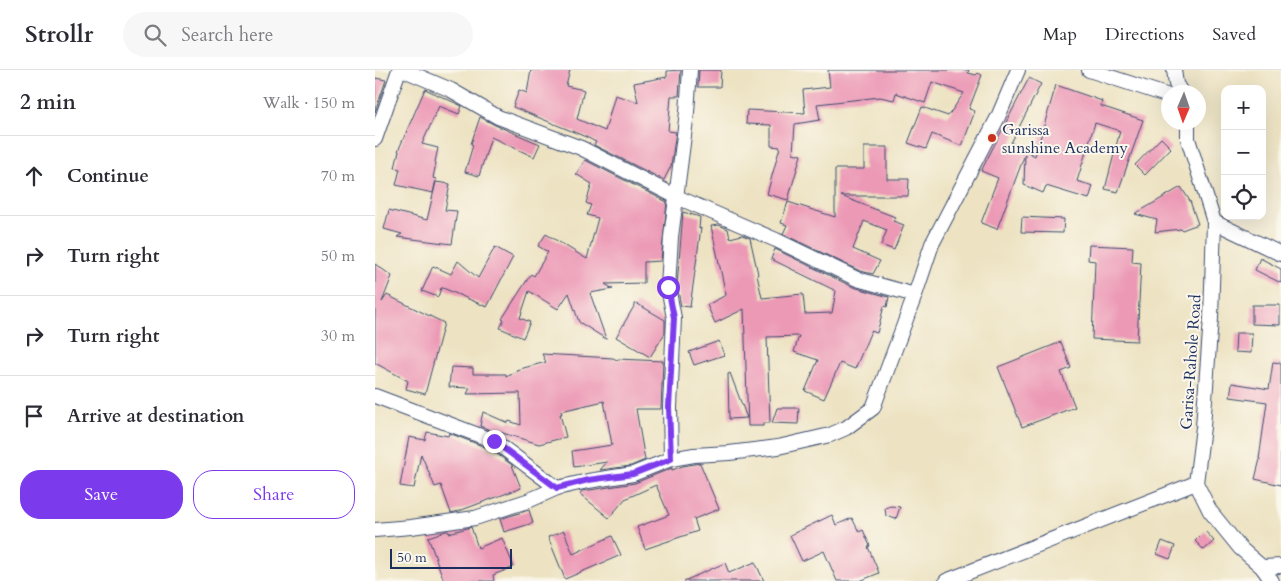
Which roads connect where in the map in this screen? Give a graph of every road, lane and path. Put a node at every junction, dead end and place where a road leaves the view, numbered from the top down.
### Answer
1 (399, 70) edge
2 (404, 70) edge
3 (690, 70) edge
4 (1018, 70) edge
5 (1089, 70) edge
6 (1174, 70) edge
7 (1176, 85) edge
8 (1161, 93) edge
9 (1188, 130) edge
10 (375, 139) edge
11 (677, 197) junction
12 (1214, 222) junction
13 (1281, 254) edge
14 (915, 295) junction
15 (375, 396) edge
16 (671, 459) junction
17 (1196, 483) junction
18 (557, 488) junction
19 (375, 530) edge
20 (1281, 566) edge
21 (1262, 567) junction
22 (946, 581) edge
23 (1272, 581) edge

1 - 10 street
2 - 11 street
3 - 11 street
4 - 14 street
5 - 8 street
6 - 7 street
9 - 12 street, Garisa-Rahole Road
11 - 14 street
11 - 16 street
12 - 13 street
12 - 17 street, Garisa-Rahole Road
14 - 16 street
15 - 18 street
16 - 18 street
17 - 21 street
17 - 22 street
18 - 19 street
20 - 21 street
21 - 23 street

